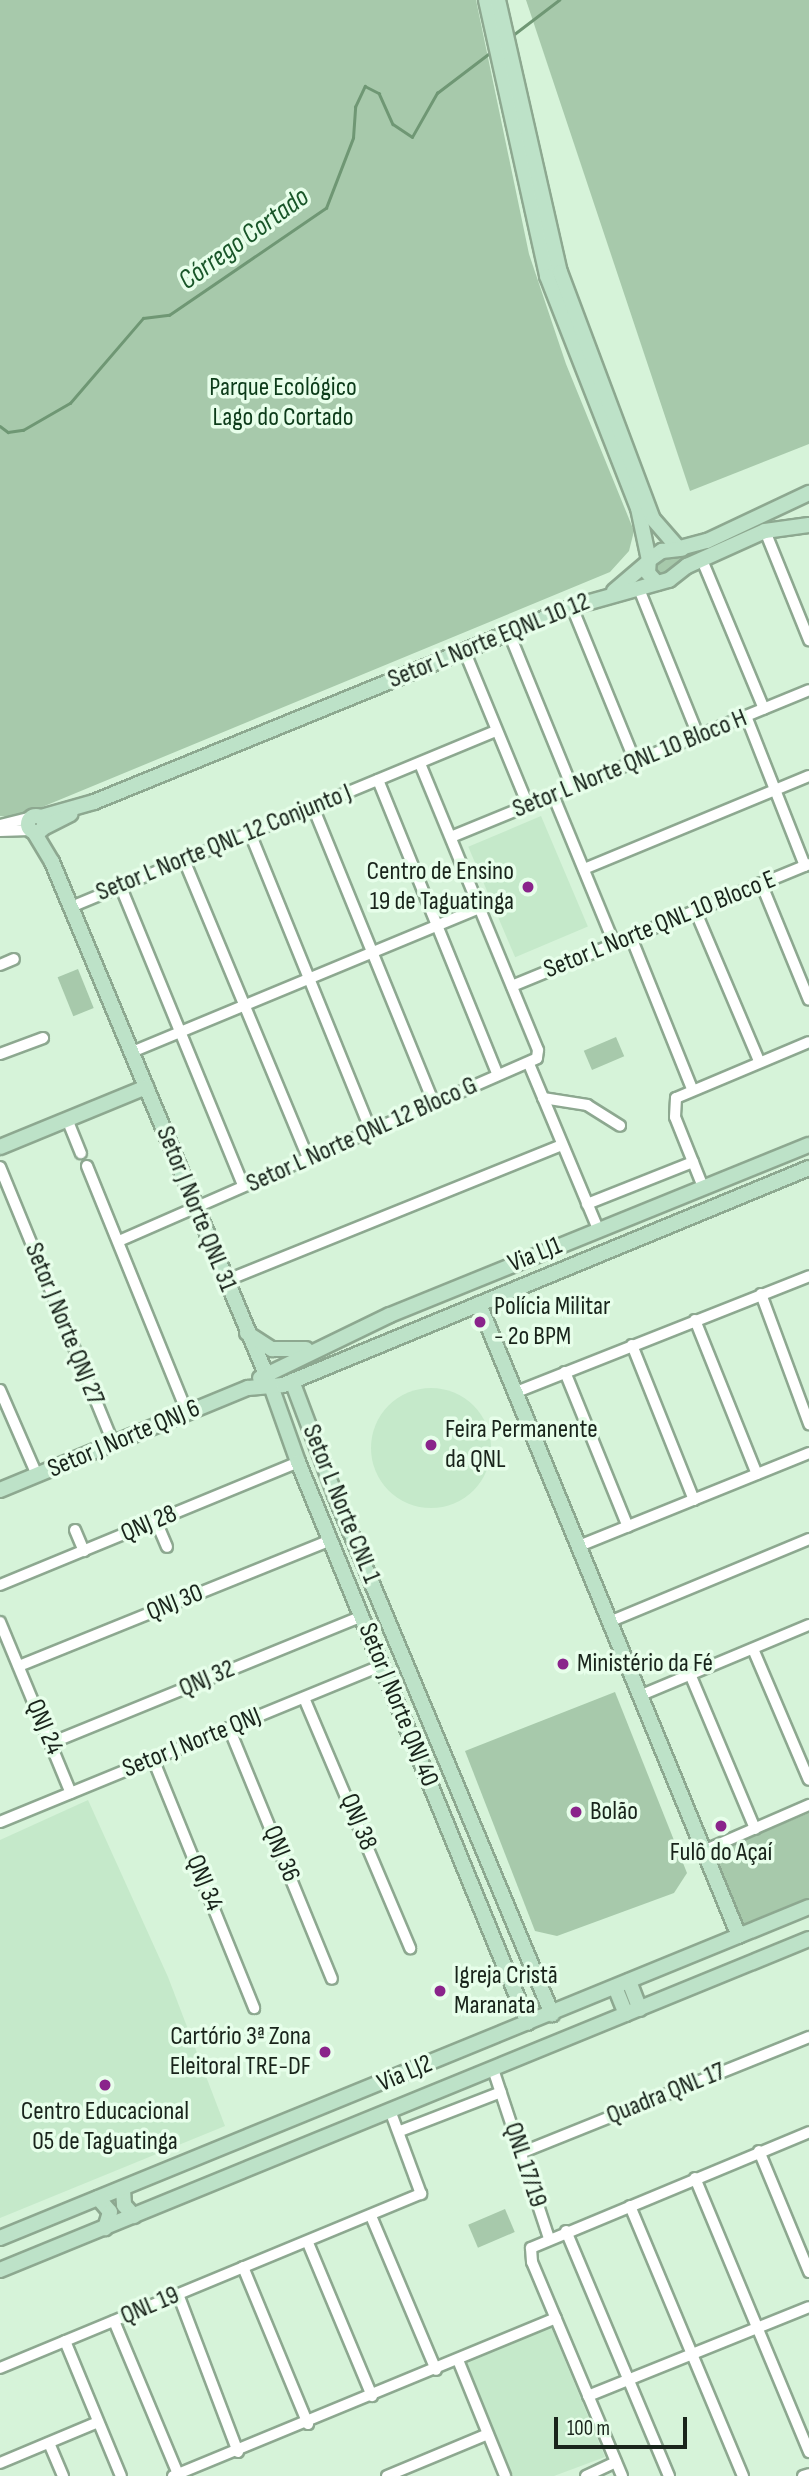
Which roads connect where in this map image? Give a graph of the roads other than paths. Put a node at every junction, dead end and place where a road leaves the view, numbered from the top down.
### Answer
1 (486, 0) edge
2 (498, 0) edge
3 (499, 31) junction
4 (504, 58) junction
5 (809, 493) edge
6 (795, 501) junction
7 (805, 524) edge
8 (765, 531) junction
9 (679, 547) junction
10 (702, 560) junction
11 (648, 562) junction
12 (687, 566) junction
13 (657, 583) junction
14 (639, 589) junction
15 (609, 594) junction
16 (572, 607) junction
17 (509, 633) junction
18 (809, 640) edge
19 (464, 650) junction
20 (809, 690) edge
21 (764, 709) junction
22 (746, 716) junction
23 (496, 731) junction
24 (698, 735) junction
25 (635, 761) junction
26 (419, 763) junction
27 (809, 776) edge
28 (377, 780) junction
29 (572, 787) junction
30 (776, 790) junction
31 (553, 795) junction
32 (528, 806) junction
33 (313, 807) junction
34 (0, 825) edge
35 (36, 826) junction
36 (0, 831) edge
37 (250, 833) junction
38 (451, 837) junction
39 (184, 860) junction
40 (807, 865) edge
41 (584, 869) junction
42 (761, 883) junction
43 (120, 885) junction
44 (71, 907) junction
45 (480, 908) junction
46 (695, 911) junction
47 (436, 925) junction
48 (631, 937) junction
49 (614, 943) junction
50 (373, 951) junction
51 (14, 959) dead end
52 (0, 965) edge
53 (308, 977) junction
54 (512, 986) junction
55 (809, 1000) edge
56 (244, 1004) junction
57 (180, 1031) junction
58 (43, 1038) dead end
59 (809, 1042) edge
60 (132, 1052) junction
61 (0, 1054) edge
62 (760, 1061) junction
63 (532, 1062) junction
64 (498, 1075) junction
65 (146, 1087) junction
66 (692, 1089) junction
67 (543, 1098) junction
68 (434, 1103) junction
69 (67, 1119) junction
70 (620, 1126) dead end
71 (370, 1129) junction
72 (562, 1145) junction
73 (809, 1145) edge
74 (0, 1147) edge
75 (81, 1153) dead end
76 (307, 1156) junction
77 (770, 1161) junction
78 (692, 1162) junction
79 (87, 1166) dead end
80 (0, 1167) edge
81 (809, 1168) edge
82 (741, 1173) junction
83 (771, 1184) junction
84 (243, 1185) junction
85 (703, 1187) junction
86 (746, 1194) junction
87 (587, 1205) junction
88 (196, 1210) junction
89 (598, 1229) junction
90 (119, 1241) junction
91 (562, 1244) junction
92 (569, 1267) junction
93 (809, 1276) edge
94 (225, 1281) junction
95 (761, 1294) junction
96 (480, 1304) junction
97 (390, 1315) junction
98 (695, 1320) junction
99 (246, 1332) junction
100 (398, 1338) junction
101 (632, 1345) junction
102 (318, 1347) junction
103 (565, 1372) junction
104 (268, 1380) junction
105 (292, 1381) junction
106 (0, 1390) edge
107 (514, 1393) junction
108 (187, 1412) junction
109 (809, 1424) edge
110 (314, 1442) junction
111 (113, 1443) junction
112 (809, 1452) edge
113 (296, 1457) junction
114 (757, 1474) junction
115 (37, 1475) junction
116 (0, 1490) edge
117 (694, 1500) junction
118 (156, 1521) junction
119 (628, 1527) junction
120 (75, 1530) dead end
121 (809, 1539) edge
122 (331, 1540) junction
123 (579, 1546) junction
124 (167, 1548) dead end
125 (84, 1551) junction
126 (0, 1585) edge
127 (0, 1622) edge
128 (365, 1622) junction
129 (391, 1622) junction
130 (609, 1622) junction
131 (809, 1625) edge
132 (398, 1641) junction
133 (753, 1648) junction
134 (381, 1658) junction
135 (19, 1666) junction
136 (690, 1674) junction
137 (639, 1696) junction
138 (304, 1698) junction
139 (229, 1728) junction
140 (51, 1743) junction
141 (153, 1759) junction
142 (809, 1780) edge
143 (71, 1793) junction
144 (809, 1805) edge
145 (0, 1822) edge
146 (755, 1829) junction
147 (703, 1851) junction
148 (504, 1902) junction
149 (809, 1907) edge
150 (481, 1910) junction
151 (739, 1936) junction
152 (809, 1939) edge
153 (410, 1948) dead end
154 (528, 1959) junction
155 (505, 1966) junction
156 (332, 1979) dead end
157 (622, 1984) junction
158 (254, 2008) dead end
159 (633, 2012) junction
160 (552, 2014) junction
161 (528, 2023) junction
162 (809, 2037) edge
163 (493, 2069) junction
164 (501, 2092) junction
165 (390, 2110) junction
166 (400, 2132) junction
167 (809, 2132) edge
168 (759, 2151) junction
169 (523, 2152) junction
170 (695, 2178) junction
171 (123, 2190) junction
172 (99, 2198) junction
173 (630, 2206) junction
174 (134, 2216) junction
175 (371, 2216) junction
176 (105, 2228) junction
177 (566, 2231) junction
178 (0, 2238) edge
179 (550, 2238) junction
180 (307, 2243) junction
181 (243, 2267) junction
182 (0, 2270) edge
183 (809, 2272) edge
184 (178, 2294) junction
185 (809, 2307) edge
186 (556, 2318) junction
187 (114, 2321) junction
188 (757, 2327) junction
189 (65, 2341) junction
190 (693, 2353) junction
191 (458, 2360) junction
192 (0, 2368) edge
193 (436, 2370) junction
194 (629, 2380) junction
195 (372, 2396) junction
196 (588, 2396) junction
197 (98, 2422) junction
198 (309, 2424) junction
199 (488, 2434) junction
200 (50, 2443) junction
201 (238, 2452) junction
202 (809, 2452) edge
203 (616, 2462) junction
204 (0, 2463) edge
205 (809, 2474) edge
206 (176, 2475) edge
207 (62, 2476) edge
208 (121, 2476) edge
209 (387, 2476) edge
210 (505, 2476) edge
211 (586, 2476) edge
212 (622, 2476) edge
213 (669, 2476) edge
214 (743, 2476) edge
215 (803, 2476) edge

1 - 3 main road
2 - 3 main road
3 - 4 main road
4 - 9 main road
4 - 11 main road
5 - 6 main road
6 - 7 main road
6 - 9 main road
7 - 8 main road
8 - 10 main road
8 - 18 street
9 - 11 main road
9 - 12 main road
10 - 12 main road
10 - 21 street
11 - 13 main road
11 - 15 main road
12 - 13 main road
13 - 14 main road
14 - 15 main road
14 - 24 street
15 - 16 main road, Setor L Norte EQNL 10 12
16 - 17 main road, Setor L Norte EQNL 10 12
16 - 25 street
17 - 19 main road, Setor L Norte EQNL 10 12
17 - 29 street
19 - 23 street
19 - 35 main road, Setor L Norte EQNL 10 12
20 - 21 street, Setor L Norte QNL 10 Bloco H
21 - 22 street, Setor L Norte QNL 10 Bloco H
22 - 24 street, Setor L Norte QNL 10 Bloco H
22 - 30 street
23 - 26 street, Setor L Norte QNL 12 Conjunto J
23 - 32 street
24 - 25 street, Setor L Norte QNL 10 Bloco H
25 - 29 street, Setor L Norte QNL 10 Bloco H
26 - 28 street, Setor L Norte QNL 12 Conjunto J
26 - 38 street
27 - 30 street
28 - 33 street, Setor L Norte QNL 12 Conjunto J
28 - 47 street, Setor L Norte QNL 12 Conjunto J
29 - 31 street, Setor L Norte QNL 10 Bloco H
30 - 40 street
30 - 41 street
31 - 32 street, Setor L Norte QNL 10 Bloco H
31 - 41 street
32 - 38 street, Setor L Norte QNL 10 Bloco H
33 - 37 street, Setor L Norte QNL 12 Conjunto J
33 - 50 street
34 - 35 street
35 - 36 street
35 - 44 main road, Setor J Norte QNL 31
37 - 39 street, Setor L Norte QNL 12 Conjunto J
37 - 53 street
38 - 45 street
39 - 43 street, Setor L Norte QNL 12 Conjunto J
39 - 56 street
40 - 42 street, Setor L Norte QNL 10 Bloco E
41 - 49 street
42 - 46 street, Setor L Norte QNL 10 Bloco E
42 - 55 street
43 - 44 street, Setor L Norte QNL 12 Conjunto J
43 - 57 street
44 - 60 main road, Setor J Norte QNL 31
45 - 47 street
45 - 54 street
46 - 48 street, Setor L Norte QNL 10 Bloco E
46 - 62 street
47 - 50 street
47 - 64 street, Setor L Norte QNL 12 Conjunto J
48 - 49 street, Setor L Norte QNL 10 Bloco E
48 - 66 street
49 - 54 street, Setor L Norte QNL 10 Bloco E
50 - 53 street
50 - 68 street
51 - 52 street
53 - 56 street
53 - 71 street
54 - 63 street
56 - 57 street
56 - 76 street
57 - 60 street
57 - 84 street
58 - 61 street
59 - 62 street
60 - 65 main road, Setor J Norte QNL 31
62 - 66 street
63 - 64 street, Setor L Norte QNL 12 Bloco G
63 - 67 street
64 - 68 street, Setor L Norte QNL 12 Bloco G
65 - 69 main road
65 - 88 main road, Setor J Norte QNL 31
66 - 78 street
67 - 70 street
67 - 72 street
68 - 71 street, Setor L Norte QNL 12 Bloco G
69 - 74 main road
69 - 75 street
71 - 76 street, Setor L Norte QNL 12 Bloco G
72 - 87 street
72 - 94 street
73 - 77 main road, Via LJ1
76 - 84 street, Setor L Norte QNL 12 Bloco G
77 - 82 main road, Via LJ1
77 - 83 main road
78 - 85 street
78 - 87 street
79 - 90 street
80 - 111 street, Setor J Norte QNJ 27
81 - 83 main road, Via LJ1
82 - 85 main road, Via LJ1
82 - 86 main road
83 - 86 main road, Via LJ1
84 - 88 street, Setor L Norte QNL 12 Bloco G
85 - 89 main road, Via LJ1
86 - 92 main road, Via LJ1
87 - 89 street
88 - 90 street, Setor L Norte QNL 12 Bloco G
88 - 94 main road, Setor J Norte QNL 31
89 - 91 main road, Via LJ1
90 - 108 street
91 - 92 main road
91 - 97 main road, Via LJ1
92 - 96 main road, Via LJ1
93 - 95 street
94 - 99 main road, Setor J Norte QNL 31
95 - 98 street
95 - 109 street
96 - 100 main road, Via LJ1
96 - 107 main road
97 - 100 main road
97 - 102 main road, Via LJ1
98 - 101 street
98 - 114 street
99 - 102 main road
99 - 104 main road, Setor J Norte QNL 31
100 - 105 main road, Via LJ1
101 - 103 street
101 - 117 street
102 - 104 main road, Via LJ1
103 - 107 street
103 - 119 street
104 - 105 main road, Via LJ1
104 - 108 main road, Setor J Norte QNJ 6
104 - 113 main road, Setor J Norte QNJ 40
105 - 110 main road, Setor L Norte CNL 1
106 - 115 street
107 - 123 main road
108 - 111 main road, Setor J Norte QNJ 6
110 - 113 main road
110 - 129 main road, Setor L Norte CNL 1
111 - 115 main road, Setor J Norte QNJ 6
112 - 114 street
113 - 118 street, QNJ 28
113 - 122 main road, Setor J Norte QNJ 40
114 - 117 street
115 - 116 main road, Setor J Norte QNJ 6
117 - 119 street
118 - 124 street
118 - 125 street, QNJ 28
119 - 123 street
120 - 125 street
121 - 130 street
122 - 128 main road, Setor J Norte QNJ 40
122 - 135 street, QNJ 30
123 - 130 main road
125 - 126 street, QNJ 28
127 - 135 street, QNJ 24
128 - 129 main road
128 - 134 main road, Setor J Norte QNJ 40
128 - 140 street, QNJ 32
129 - 132 main road, Setor L Norte CNL 1
130 - 137 main road
131 - 133 street
132 - 134 main road
132 - 148 main road, Setor L Norte CNL 1
133 - 136 street
133 - 142 street
134 - 138 street, Setor J Norte QNJ
134 - 150 main road, Setor J Norte QNJ 40
135 - 140 street, QNJ 24
136 - 137 street
136 - 146 street
137 - 147 main road
138 - 139 street, Setor J Norte QNJ
138 - 153 street, QNJ 38
139 - 141 street, Setor J Norte QNJ
139 - 156 street, QNJ 36
140 - 143 street, QNJ 24
141 - 143 street, Setor J Norte QNJ
141 - 158 street, QNJ 34
143 - 145 street, Setor J Norte QNJ
144 - 146 street
146 - 147 street
147 - 151 main road
148 - 150 main road
148 - 154 main road, Setor L Norte CNL 1
149 - 151 main road, Via LJ2
150 - 155 main road, Setor J Norte QNJ 40
151 - 157 main road, Via LJ2
152 - 159 main road, Via LJ2
154 - 155 main road
154 - 160 main road, Setor L Norte CNL 1
155 - 161 main road, Setor J Norte QNJ 40
157 - 159 main road
157 - 160 main road, Via LJ2
159 - 163 main road, Via LJ2
160 - 161 main road, Via LJ2
161 - 171 main road, Via LJ2
162 - 169 street, Quadra QNL 17
163 - 164 street, QNL 17/19
163 - 165 main road, Via LJ2
164 - 166 street, QNL 17/19
164 - 169 street, QNL 17/19
165 - 166 street
165 - 174 main road, Via LJ2
166 - 175 street
167 - 168 street
168 - 170 street
168 - 183 street
169 - 179 street, QNL 17/19
170 - 173 street
170 - 188 street
171 - 172 main road, Via LJ2
171 - 174 main road
172 - 176 main road
172 - 178 main road, Via LJ2
173 - 177 street
173 - 190 street
174 - 176 main road, Via LJ2
175 - 180 street, QNL 19
175 - 193 street
176 - 182 main road, Via LJ2
177 - 179 street
177 - 194 street
179 - 186 street
180 - 181 street, QNL 19
180 - 195 street
181 - 184 street, QNL 19
181 - 198 street
184 - 187 street, QNL 19
184 - 201 street
185 - 188 street
186 - 191 street
186 - 196 street
187 - 189 street, QNL 19
187 - 206 street
188 - 190 street
188 - 202 street
189 - 192 street, QNL 19
189 - 197 street
190 - 194 street
190 - 214 street
191 - 193 street
191 - 199 street
193 - 195 street
194 - 196 street
194 - 213 street
195 - 198 street
196 - 203 street
197 - 200 street
197 - 208 street
198 - 201 street
199 - 209 street
199 - 210 street
200 - 204 street
200 - 207 street
201 - 206 street
203 - 211 street
203 - 212 street
205 - 215 street

